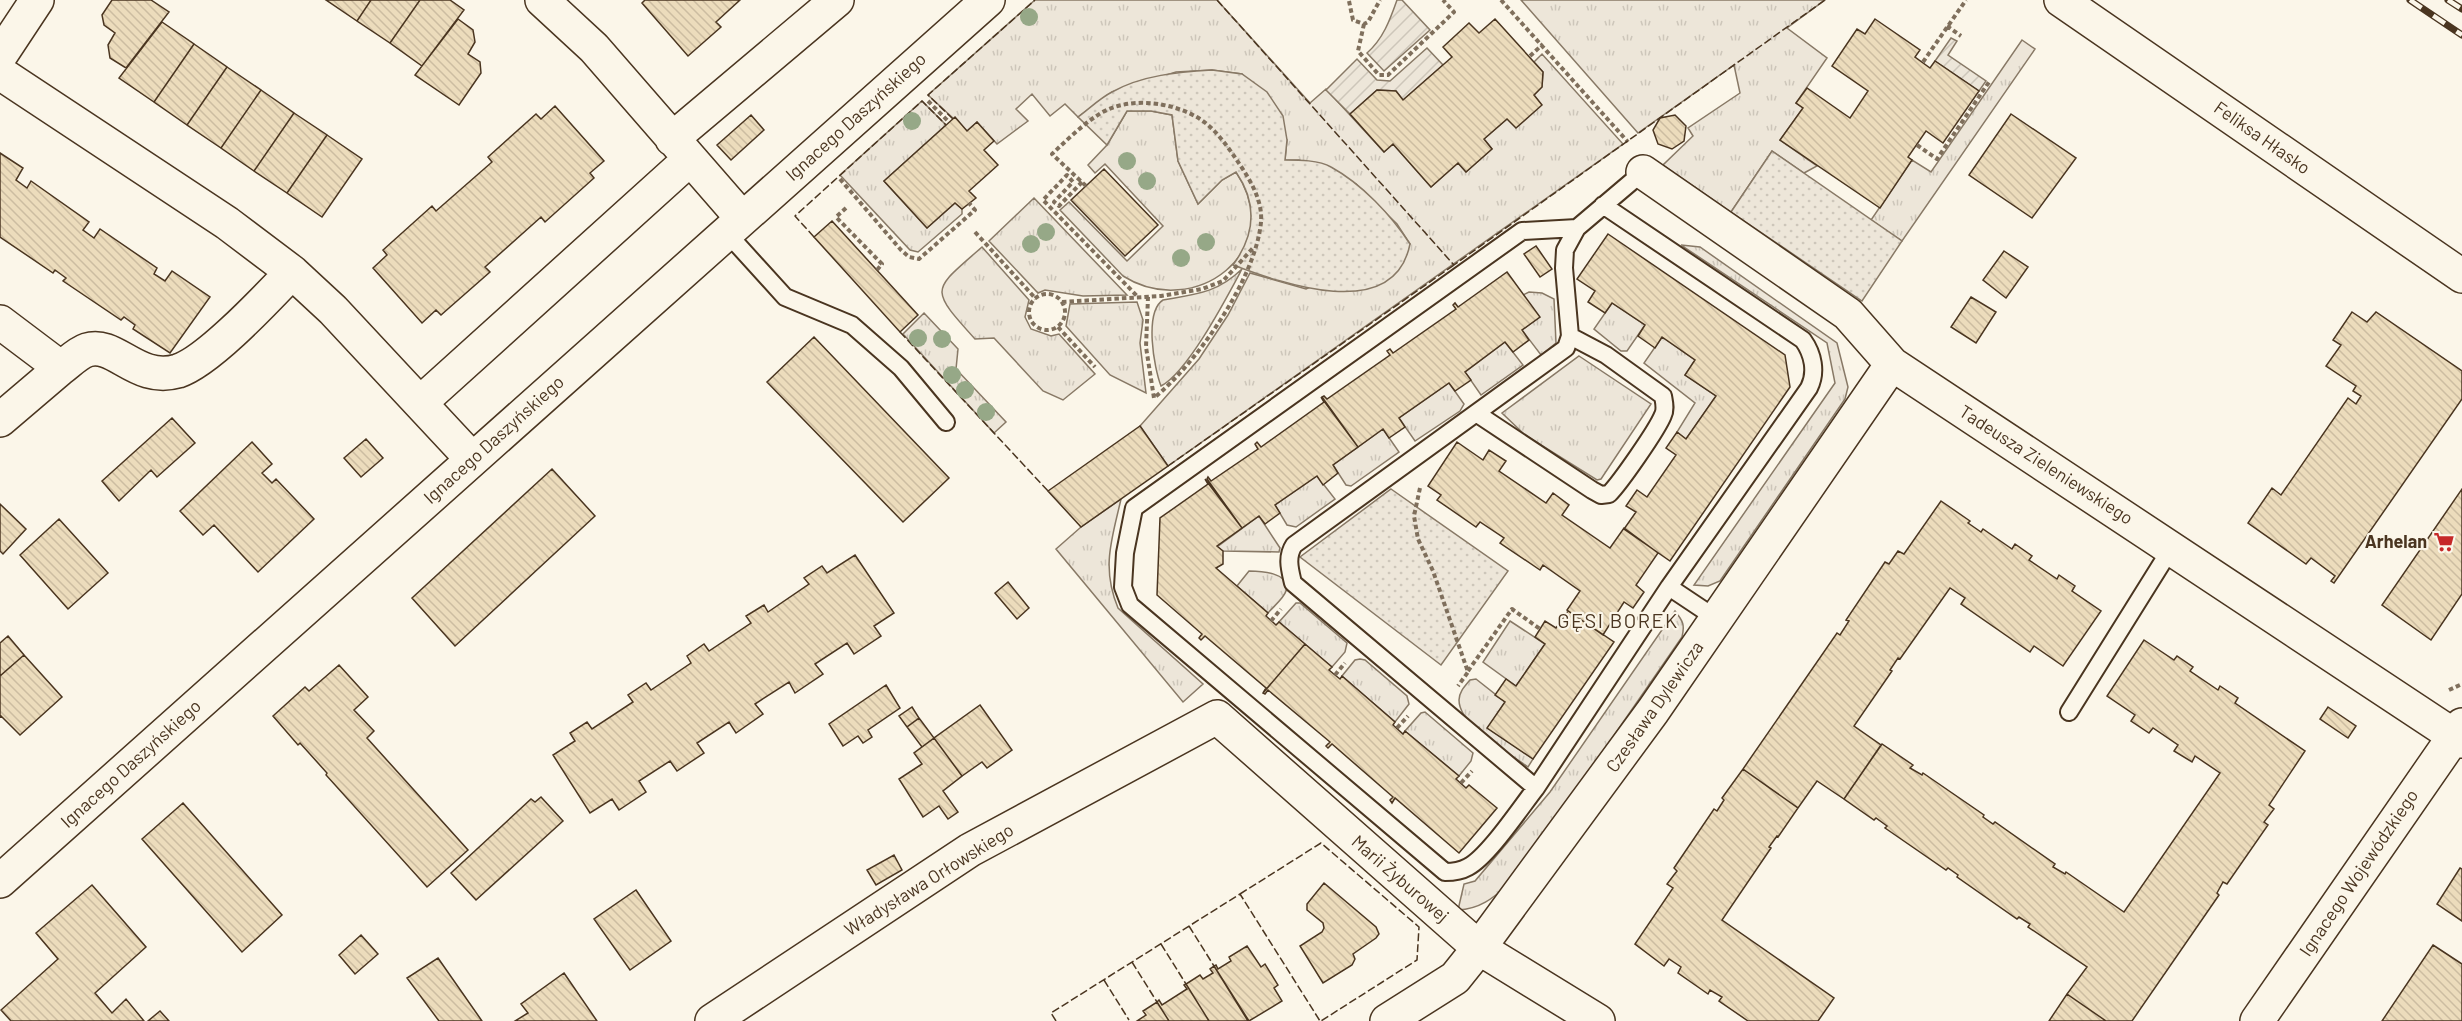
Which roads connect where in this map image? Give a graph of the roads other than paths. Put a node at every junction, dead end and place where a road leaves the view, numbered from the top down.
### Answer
1 (37, 0) edge
2 (542, 0) edge
3 (837, 0) edge
4 (988, 0) edge
5 (2061, 0) edge
6 (0, 56) edge
7 (0, 73) edge
8 (681, 149) junction
9 (1643, 172) joint
10 (1603, 205) junction
11 (734, 225) junction
12 (1577, 228) junction
13 (292, 272) junction
14 (2462, 276) edge
15 (0, 322) edge
16 (1570, 336) junction
17 (1892, 364) junction
18 (61, 368) junction
19 (420, 403) junction
20 (1476, 413) junction
21 (0, 420) edge
22 (946, 422) dead end
23 (472, 459) junction
24 (2172, 547) junction
25 (1669, 587) junction
26 (1716, 619) junction
27 (2069, 712) dead end
28 (1217, 717) joint
29 (2460, 734) edge
30 (1536, 788) junction
31 (0, 881) edge
32 (1479, 948) junction
33 (712, 1021) edge
34 (1387, 1021) edge
35 (1598, 1021) edge
36 (2257, 1021) edge

1 - 6 street
2 - 8 street
3 - 8 street
4 - 11 street, Ignacego Daszyńskiego
5 - 14 street, Feliksa Hłasko
7 - 13 street
8 - 11 street
8 - 19 street
9 - 10 lane
9 - 17 street, Tadeusza Zieleniewskiego
10 - 12 lane
10 - 25 lane
11 - 22 lane
11 - 23 street, Ignacego Daszyńskiego
12 - 16 lane
12 - 30 lane
13 - 18 street
13 - 19 street
15 - 18 street
16 - 20 lane
16 - 20 lane
17 - 24 street, Tadeusza Zieleniewskiego
17 - 26 street, Czesława Dylewicza
18 - 21 street
19 - 23 street
20 - 30 lane
23 - 31 street, Ignacego Daszyńskiego
24 - 27 lane
24 - 29 street, Tadeusza Zieleniewskiego
25 - 26 lane
25 - 30 lane
26 - 32 street, Czesława Dylewicza
28 - 32 street, Marii Żyburowej
28 - 33 street, Władysława Orłowskiego
29 - 36 street, Ignacego Wojewódzkiego
32 - 34 street, Czesława Dylewicza
32 - 35 street, Marii Żyburowej

